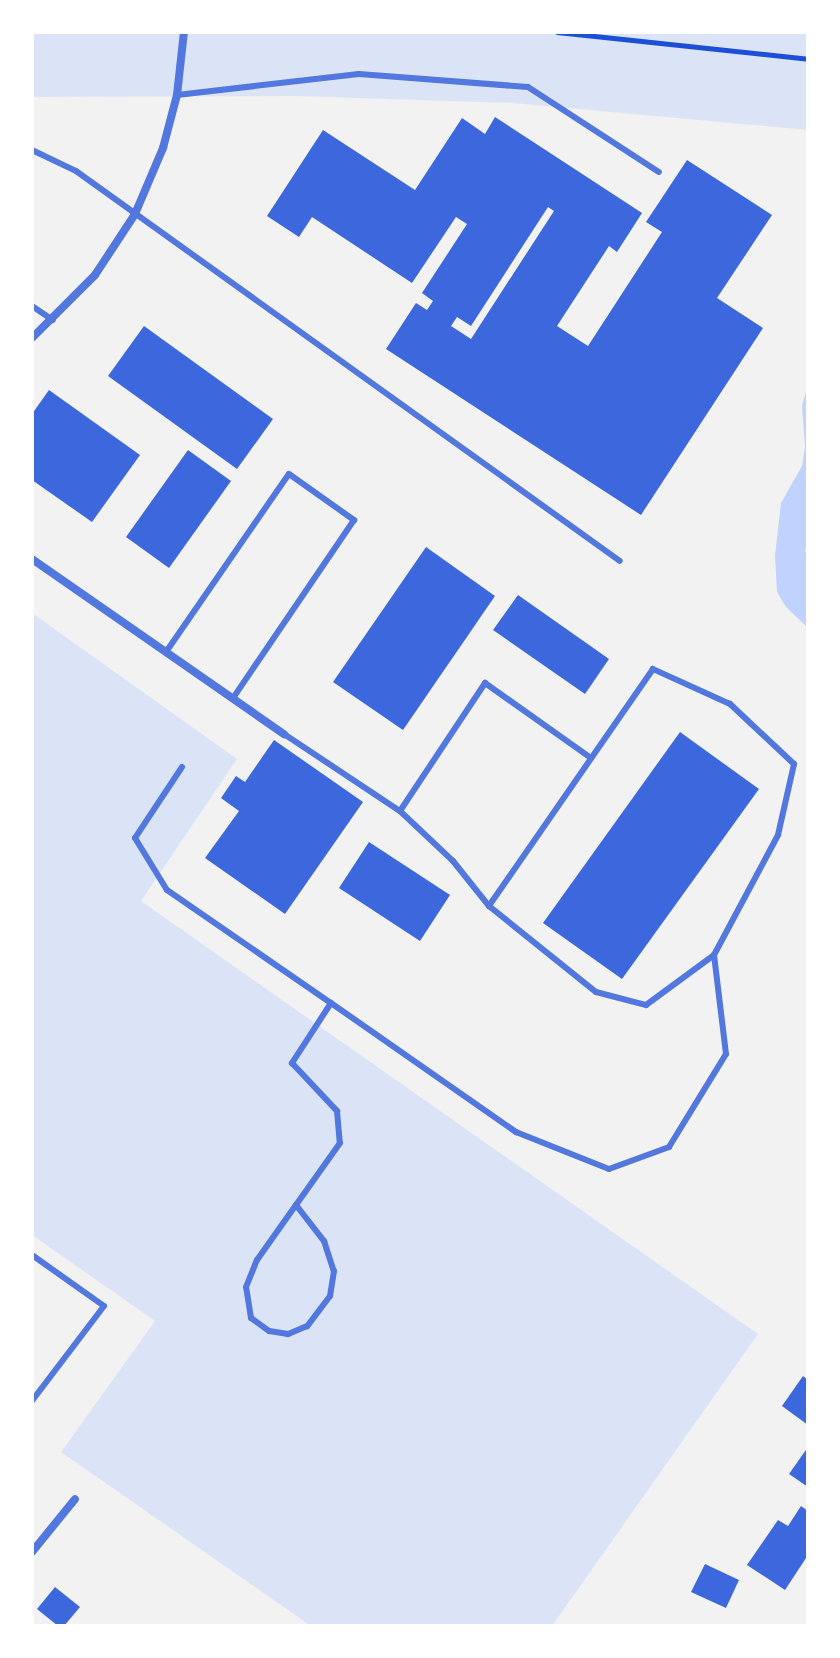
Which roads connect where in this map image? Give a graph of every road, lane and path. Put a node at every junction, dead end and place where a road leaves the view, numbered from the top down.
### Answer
1 (184, 32) edge
2 (557, 32) edge
3 (808, 59) edge
4 (177, 95) junction
5 (32, 150) edge
6 (659, 172) dead end
7 (135, 214) junction
8 (32, 306) edge
9 (53, 320) junction
10 (32, 338) edge
11 (32, 559) edge
12 (620, 561) dead end
13 (166, 652) junction
14 (233, 698) junction
15 (284, 734) joint
16 (591, 758) junction
17 (182, 767) dead end
18 (400, 811) junction
19 (489, 906) junction
20 (714, 955) junction
21 (331, 1003) junction
22 (296, 1205) junction
23 (32, 1255) edge
24 (32, 1401) edge
25 (75, 1499) dead end
26 (32, 1552) edge

1 - 4 street
2 - 3 path
4 - 6 lane
4 - 7 street
5 - 7 lane
7 - 9 street
7 - 12 lane
8 - 9 lane
9 - 10 street
11 - 13 street
13 - 14 street
13 - 14 lane
14 - 15 street
15 - 18 lane
16 - 18 lane
16 - 19 lane
16 - 20 lane
17 - 21 lane
18 - 19 lane
19 - 20 lane
20 - 21 lane
21 - 22 lane
22 - 22 lane
23 - 24 lane
25 - 26 street

